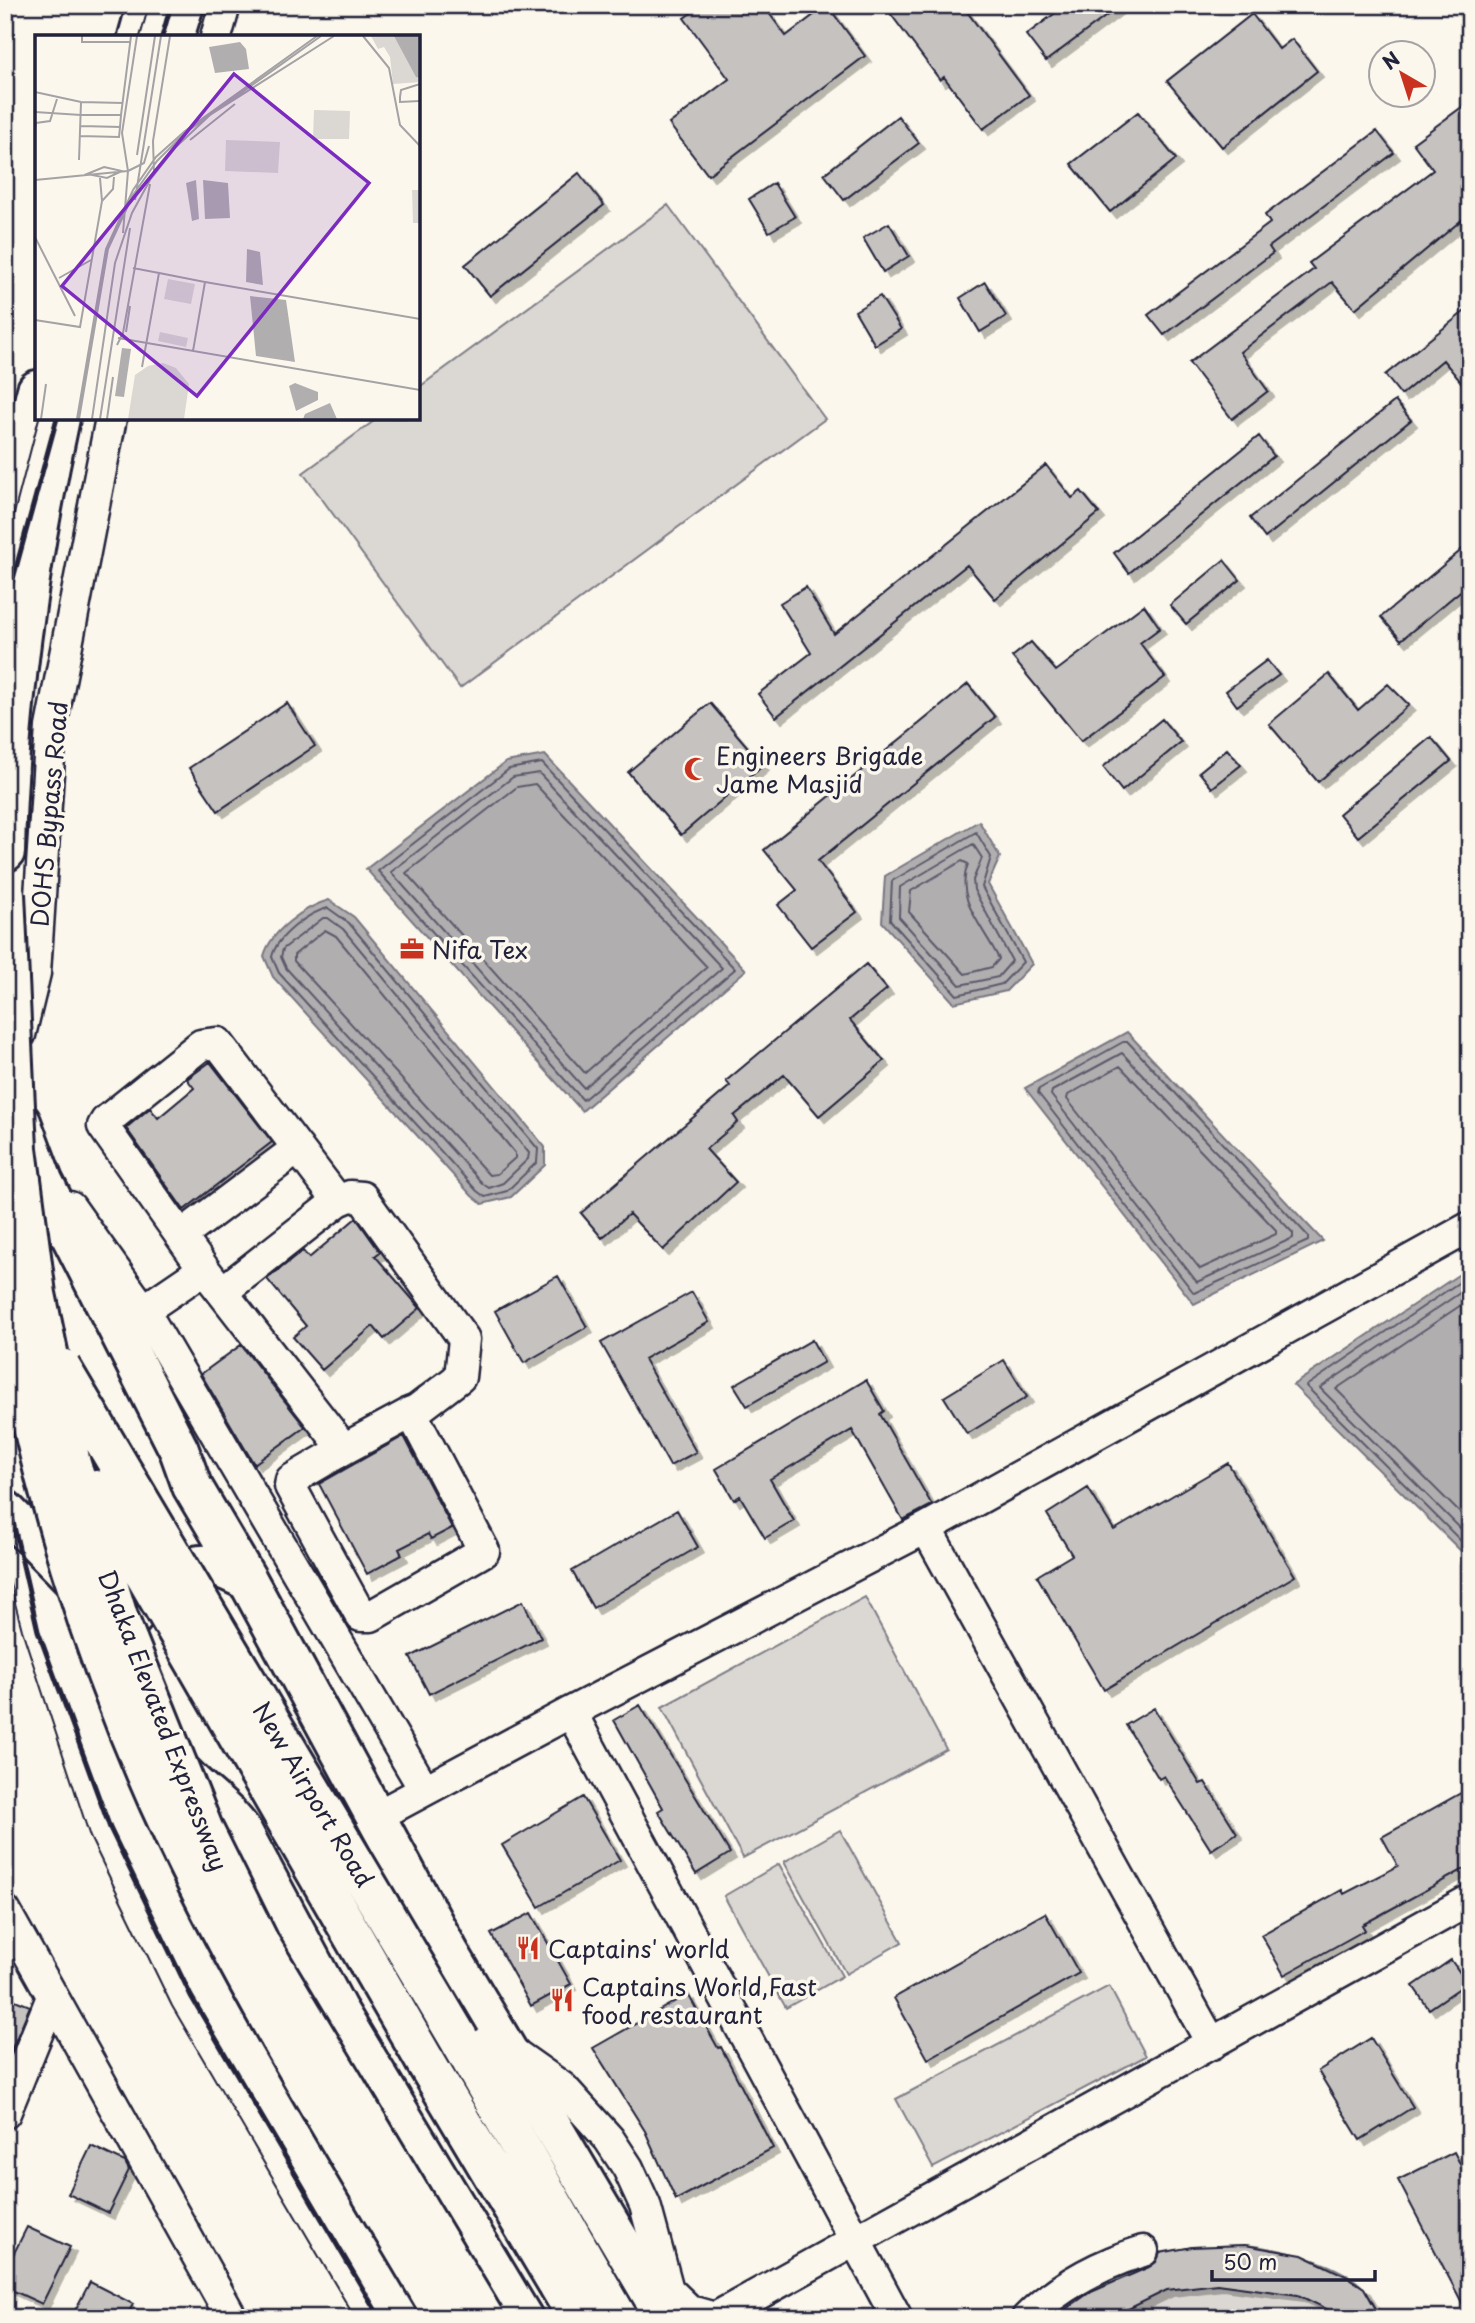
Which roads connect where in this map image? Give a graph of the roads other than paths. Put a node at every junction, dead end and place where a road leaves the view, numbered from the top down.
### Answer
1 (147, 5) edge
2 (184, 5) edge
3 (225, 5) edge
4 (139, 35) edge
5 (175, 35) edge
6 (217, 35) edge
7 (35, 397) edge
8 (60, 420) edge
9 (111, 420) edge
10 (5, 538) edge
11 (5, 852) edge
12 (5, 894) edge
13 (7, 1084) edge
14 (298, 1148) junction
15 (338, 1201) junction
16 (1470, 1227) edge
17 (181, 1236) junction
18 (5, 1272) edge
19 (5, 1280) edge
20 (213, 1281) junction
21 (131, 1319) junction
22 (5, 1333) edge
23 (411, 1412) junction
24 (344, 1449) junction
25 (192, 1486) junction
26 (5, 1510) edge
27 (926, 1528) junction
28 (58, 1562) junction
29 (248, 1581) junction
30 (119, 1635) junction
31 (571, 1713) junction
32 (339, 1750) junction
33 (425, 1789) junction
34 (230, 1814) junction
35 (375, 1817) junction
36 (1470, 1900) edge
37 (5, 1911) edge
38 (52, 1997) junction
39 (1212, 2043) junction
40 (5, 2113) edge
41 (853, 2241) junction
42 (1143, 2251) dead end
43 (666, 2308) edge
44 (233, 2318) edge
45 (445, 2318) edge
46 (484, 2318) edge
47 (523, 2318) edge
48 (578, 2318) edge
49 (618, 2318) edge
50 (715, 2318) edge
51 (897, 2318) edge
52 (1027, 2318) edge

1 - 4 main road
2 - 5 main road
3 - 6 street
7 - 10 main road
8 - 11 main road
9 - 13 street, DOHS Bypass Road
12 - 46 main road, Dhaka Elevated Expressway, bridge
13 - 21 main road
14 - 15 street
14 - 17 street
14 - 17 street
15 - 20 street
15 - 23 street
16 - 27 street
17 - 20 street
18 - 49 main road, New Airport Road, bridge
19 - 45 main road, Dhaka Elevated Expressway, bridge
20 - 21 street
20 - 24 street
21 - 25 main road
21 - 33 street
22 - 48 main road, New Airport Road, bridge
23 - 24 street
23 - 24 street
25 - 28 main road
25 - 29 main road
26 - 28 main road
27 - 31 street
27 - 39 street
28 - 30 main road
29 - 30 main road
29 - 32 main road
30 - 34 main road
31 - 33 street
31 - 41 street
32 - 34 main road
32 - 35 main road
33 - 35 street
34 - 47 main road
35 - 43 main road
36 - 39 street
37 - 38 street
38 - 40 street
38 - 44 street
39 - 41 street
41 - 50 street
41 - 51 street
42 - 52 street
43 - 50 street

